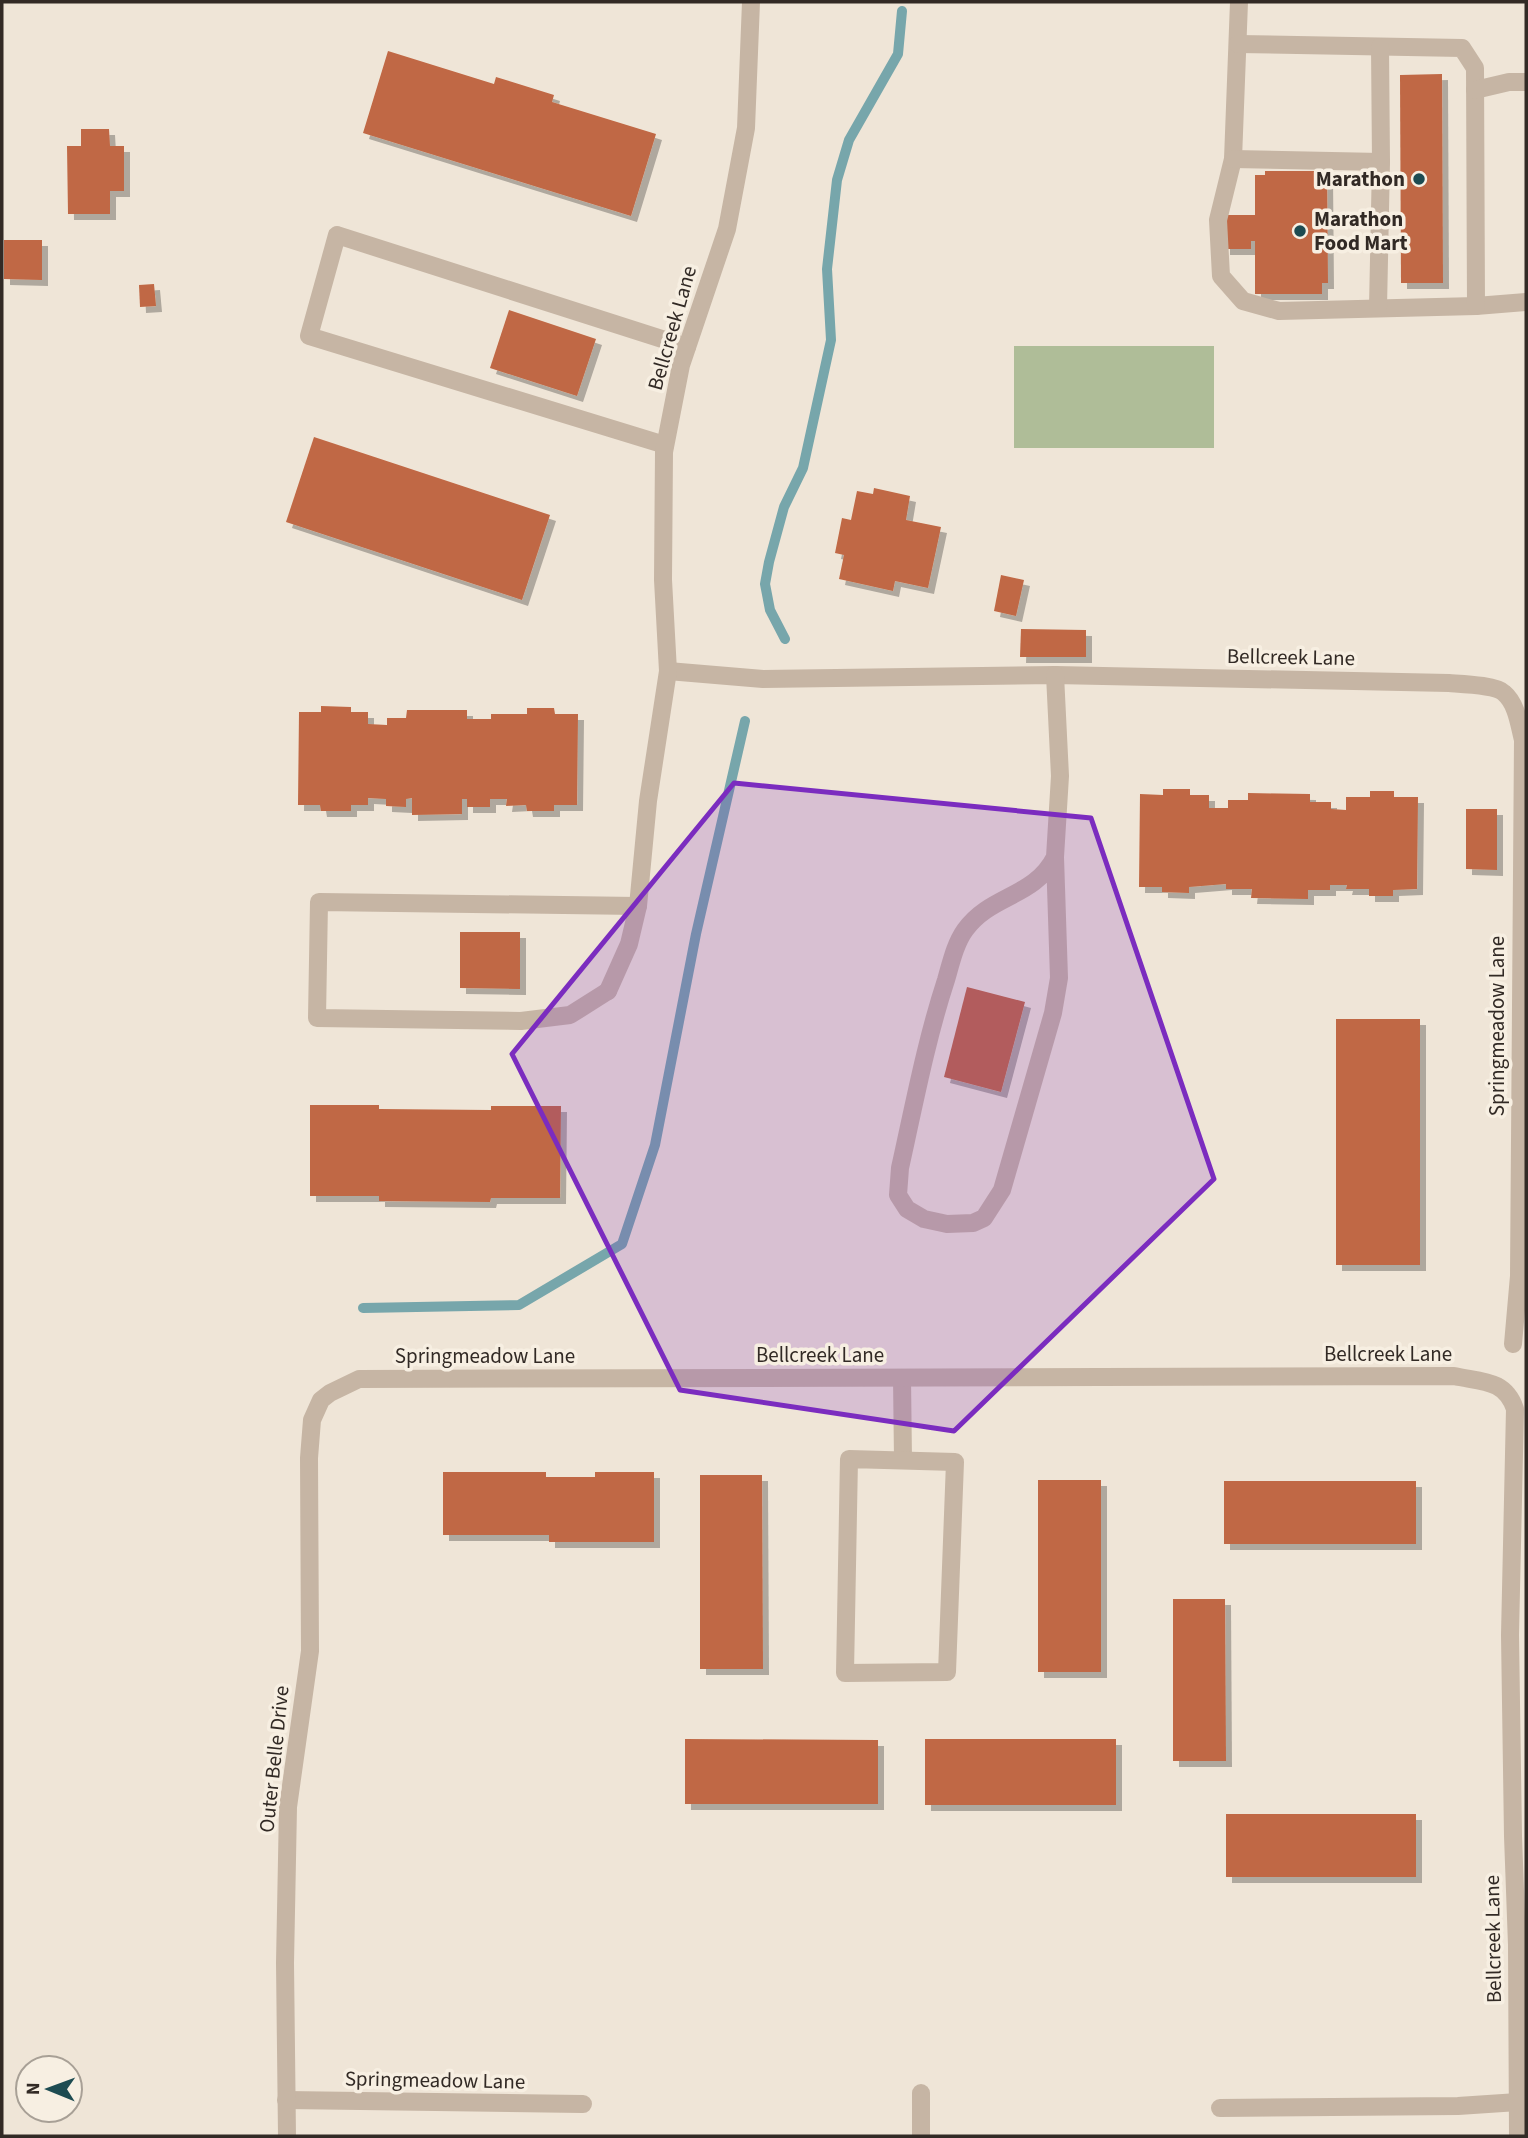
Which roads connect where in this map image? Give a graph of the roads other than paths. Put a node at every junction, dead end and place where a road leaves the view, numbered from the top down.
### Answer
1 (751, 2) edge
2 (1239, 2) edge
3 (1238, 44) junction
4 (1380, 47) junction
5 (1526, 82) edge
6 (1475, 90) junction
7 (1233, 159) junction
8 (1381, 162) junction
9 (1526, 302) edge
10 (1476, 306) junction
11 (1378, 308) junction
12 (687, 347) junction
13 (665, 445) junction
14 (668, 671) junction
15 (1055, 675) junction
16 (1515, 710) joint
17 (1055, 857) junction
18 (638, 906) junction
19 (1523, 1043) edge
20 (1513, 1344) dead end
21 (644, 1378) joint
22 (902, 1378) junction
23 (330, 1393) joint
24 (903, 1460) junction
25 (921, 2092) dead end
26 (286, 2099) junction
27 (1518, 2102) junction
28 (583, 2104) dead end
29 (1220, 2108) dead end
30 (286, 2136) edge
31 (922, 2136) edge
32 (1518, 2136) edge

1 - 12 street, Bellcreek Lane
2 - 3 street
3 - 4 street
3 - 7 street
4 - 6 street
4 - 8 street
5 - 6 street
6 - 10 street
7 - 8 street
7 - 11 street
8 - 11 street
9 - 10 street
10 - 11 street
12 - 13 street, Bellcreek Lane
12 - 13 street
13 - 14 street, Bellcreek Lane
14 - 15 street, Bellcreek Lane
14 - 18 street, Bellcreek Lane
15 - 16 street, Bellcreek Lane
15 - 17 street
16 - 19 street, Springmeadow Lane
17 - 17 street
18 - 18 street, Bellcreek Lane
19 - 20 street, Springmeadow Lane
21 - 22 street, Bellcreek Lane
21 - 23 street, Springmeadow Lane
22 - 24 street
22 - 27 street, Bellcreek Lane
23 - 26 street, Outer Belle Drive
24 - 24 street
25 - 31 street
26 - 28 street, Springmeadow Lane
26 - 30 street, Outer Belle Drive
27 - 29 street
27 - 32 street, Bellcreek Lane

